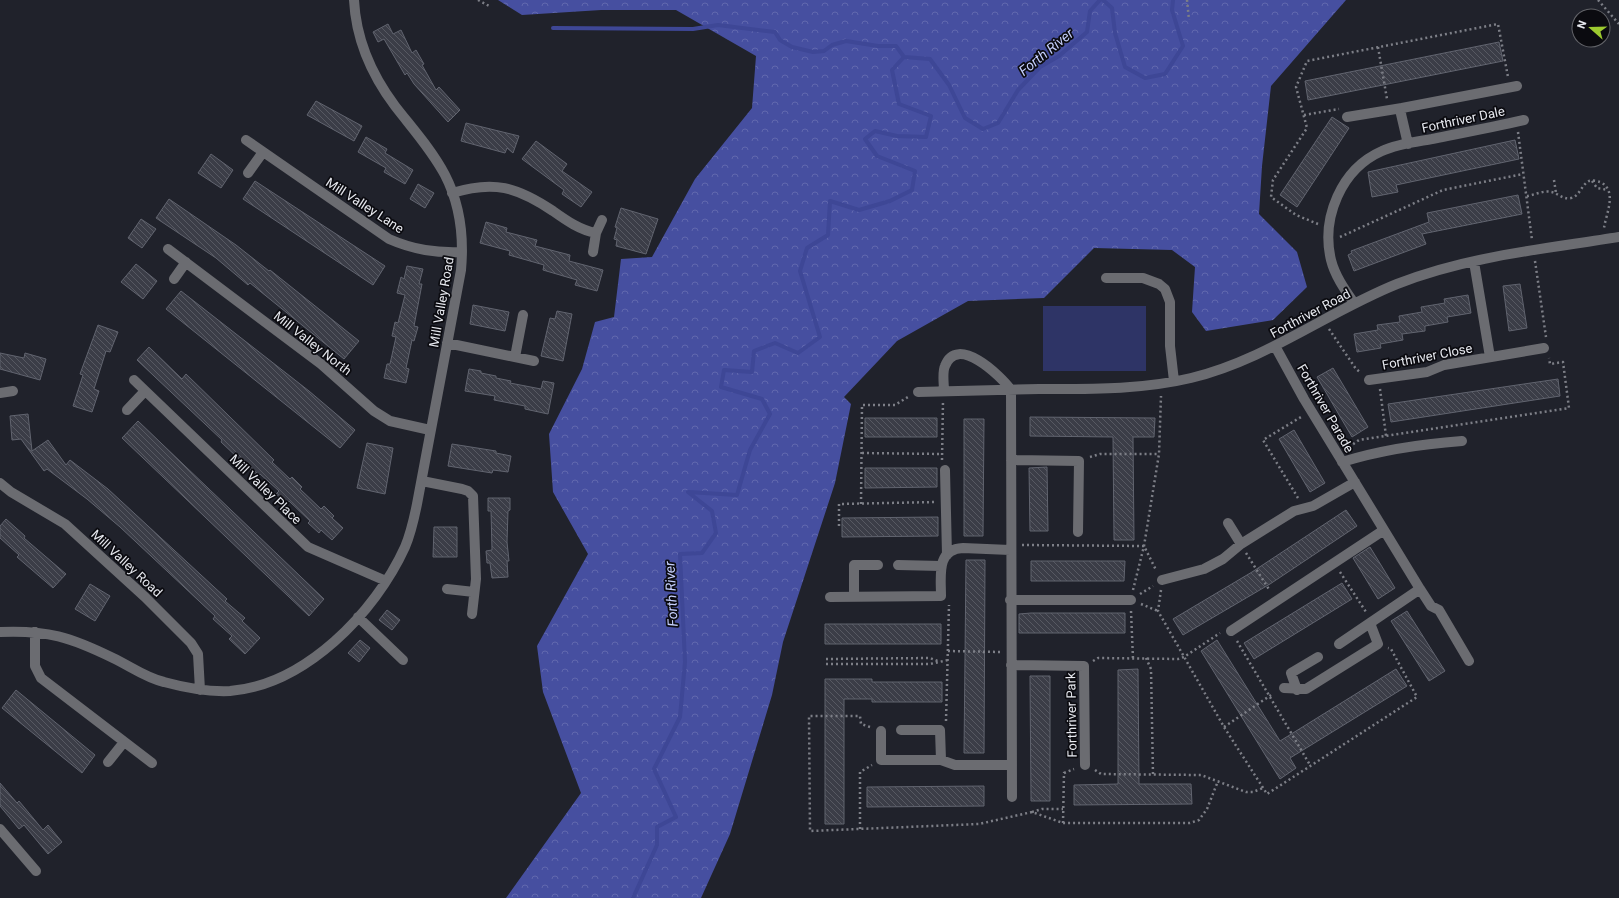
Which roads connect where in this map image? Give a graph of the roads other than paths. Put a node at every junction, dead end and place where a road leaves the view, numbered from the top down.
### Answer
1 (354, 0) edge
2 (1513, 86) road end
3 (1402, 108) junction
4 (1347, 117) dead end
5 (1521, 121) road end
6 (246, 140) dead end
7 (1408, 144) junction
8 (263, 152) junction
9 (248, 173) dead end
10 (452, 192) junction
11 (602, 220) dead end
12 (596, 233) junction
13 (1619, 237) edge
14 (168, 249) dead end
15 (462, 252) junction
16 (593, 252) dead end
17 (186, 262) junction
18 (1474, 262) junction
19 (1106, 278) dead end
20 (174, 279) dead end
21 (1354, 303) junction
22 (523, 315) dead end
23 (447, 343) junction
24 (1275, 346) junction
25 (1546, 347) road end
26 (515, 357) junction
27 (1490, 357) junction
28 (534, 361) dead end
29 (134, 380) dead end
30 (1374, 380) road end
31 (1174, 381) junction
32 (1011, 390) junction
33 (14, 391) dead end
34 (145, 391) junction
35 (944, 391) junction
36 (918, 392) road end
37 (0, 393) edge
38 (127, 410) dead end
39 (430, 430) junction
40 (1462, 441) dead end
41 (1340, 458) junction
42 (1010, 460) junction
43 (945, 470) road end
44 (422, 481) junction
45 (1355, 482) junction
46 (0, 483) edge
47 (1228, 523) dead end
48 (1384, 530) junction
49 (1078, 532) dead end
50 (1241, 544) junction
51 (1010, 547) junction
52 (947, 554) junction
53 (878, 565) dead end
54 (898, 565) dead end
55 (941, 566) junction
56 (1162, 580) road end
57 (386, 581) junction
58 (447, 589) dead end
59 (1420, 589) junction
60 (474, 592) junction
61 (830, 597) dead end
62 (854, 597) junction
63 (1010, 600) junction
64 (1131, 600) road end
65 (472, 614) dead end
66 (358, 617) junction
67 (1370, 623) junction
68 (1231, 631) road end
69 (0, 632) edge
70 (35, 632) junction
71 (1339, 644) dead end
72 (1318, 657) dead end
73 (403, 660) dead end
74 (1469, 661) dead end
75 (1011, 665) junction
76 (1284, 688) road end
77 (200, 690) junction
78 (1297, 690) junction
79 (901, 730) dead end
80 (881, 731) road end
81 (124, 742) junction
82 (941, 760) junction
83 (108, 762) dead end
84 (152, 763) dead end
85 (1012, 765) junction
86 (1085, 765) road end
87 (1012, 797) dead end
88 (0, 829) edge
89 (36, 871) dead end

1 - 10 street, Mill Valley Road
2 - 3 street, Forthriver Dale
3 - 4 street, Forthriver Dale
3 - 7 street, Forthriver Dale
5 - 7 street, Forthriver Dale
6 - 8 street, Mill Valley Lane
7 - 21 street, Forthriver Dale
8 - 9 street
8 - 15 street, Mill Valley Lane
10 - 12 street
10 - 15 street, Mill Valley Road
11 - 12 street
12 - 16 street
13 - 18 street, Forthriver Road
14 - 17 street, Mill Valley North
15 - 23 street, Mill Valley Road
17 - 20 street
17 - 39 street, Mill Valley North
18 - 21 street, Forthriver Road
18 - 27 street, Forthriver Close
19 - 31 street
21 - 24 street, Forthriver Road
22 - 26 street
23 - 26 street
23 - 39 street, Mill Valley Road
24 - 31 street, Forthriver Road
24 - 41 street, Forthriver Parade
25 - 27 street, Forthriver Close
26 - 28 street
27 - 30 street, Forthriver Close
29 - 34 street, Mill Valley Place
31 - 32 street, Forthriver Road
32 - 35 street, Forthriver Road
32 - 35 street
32 - 42 street
33 - 37 street
34 - 38 street
34 - 57 street, Mill Valley Place
35 - 36 street, Forthriver Road
39 - 44 street, Mill Valley Road
40 - 41 street
41 - 45 street, Forthriver Parade
42 - 49 street
42 - 51 street
43 - 52 street
44 - 57 street, Mill Valley Road
44 - 60 street
45 - 48 street, Forthriver Parade
45 - 50 street
46 - 77 street, Mill Valley Road
47 - 50 street
48 - 59 street, Forthriver Parade
48 - 68 street
50 - 56 street
51 - 52 street
51 - 63 street
52 - 55 street
53 - 62 street
54 - 55 street
55 - 62 street
57 - 66 street, Mill Valley Road
58 - 60 street
59 - 67 street
59 - 74 street, Forthriver Parade
60 - 65 street
61 - 62 street
63 - 64 street
63 - 75 street
66 - 73 street
66 - 77 street, Mill Valley Road
67 - 71 street
67 - 78 street
69 - 70 street, Mill Valley Road
70 - 77 street, Mill Valley Road
70 - 81 street
72 - 78 street
75 - 85 street
75 - 86 street, Forthriver Park
76 - 78 street
79 - 82 street
80 - 82 street
81 - 83 street
81 - 84 street
82 - 85 street
85 - 87 street
88 - 89 street

